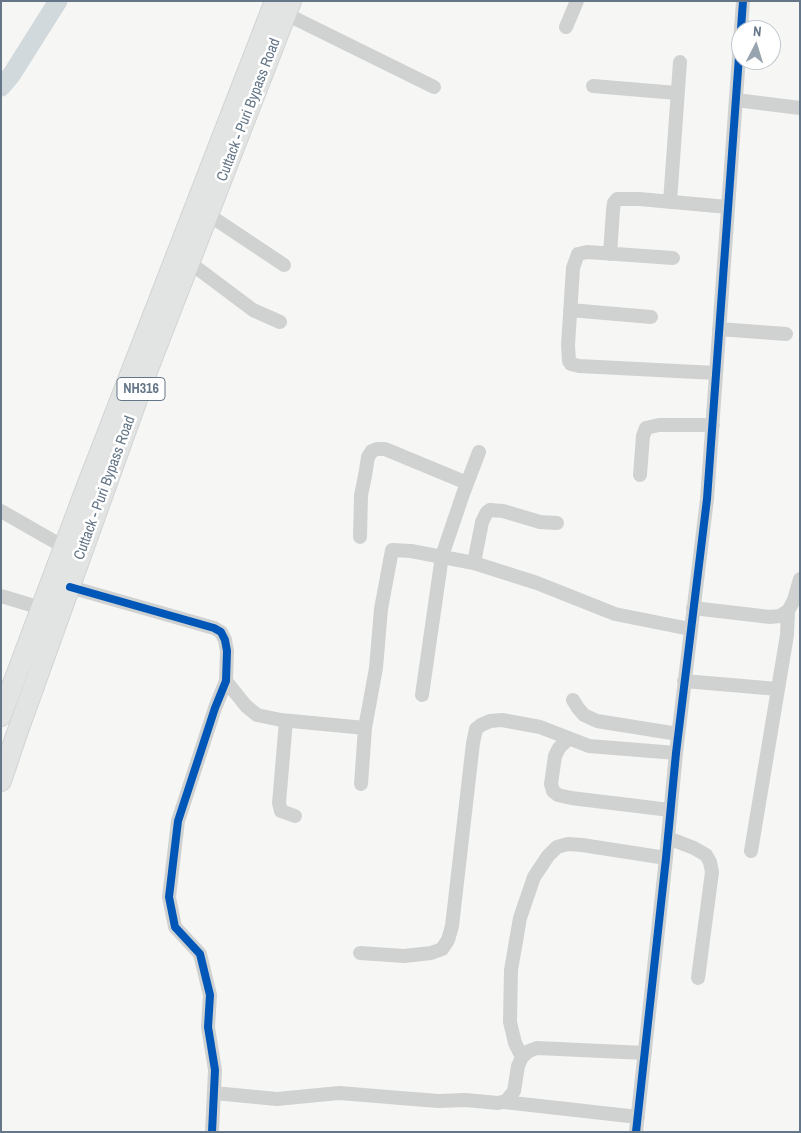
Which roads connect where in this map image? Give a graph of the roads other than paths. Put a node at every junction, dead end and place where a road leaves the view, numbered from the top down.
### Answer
1 (577, 1) edge
2 (743, 1) edge
3 (284, 6) edge
4 (566, 27) dead end
5 (680, 62) dead end
6 (434, 86) dead end
7 (593, 86) dead end
8 (677, 93) junction
9 (736, 100) junction
10 (800, 108) edge
11 (670, 202) junction
12 (728, 206) junction
13 (209, 215) junction
14 (610, 254) junction
15 (672, 258) dead end
16 (189, 262) junction
17 (284, 265) dead end
18 (570, 310) junction
19 (651, 317) dead end
20 (280, 322) dead end
21 (720, 329) junction
22 (786, 334) dead end
23 (716, 373) junction
24 (713, 425) junction
25 (479, 452) dead end
26 (640, 475) dead end
27 (467, 483) junction
28 (1, 511) edge
29 (557, 524) dead end
30 (360, 537) dead end
31 (64, 547) junction
32 (442, 556) junction
33 (474, 563) junction
34 (800, 579) edge
35 (70, 587) junction
36 (1, 596) edge
37 (41, 608) junction
38 (693, 608) junction
39 (788, 611) junction
40 (690, 630) junction
41 (226, 681) junction
42 (684, 681) junction
43 (778, 689) junction
44 (422, 695) dead end
45 (573, 700) dead end
46 (1, 716) edge
47 (286, 720) junction
48 (365, 728) junction
49 (678, 734) junction
50 (569, 738) junction
51 (676, 753) junction
52 (1, 781) edge
53 (361, 784) dead end
54 (670, 810) junction
55 (295, 816) dead end
56 (668, 838) junction
57 (751, 851) dead end
58 (666, 858) junction
59 (360, 953) dead end
60 (698, 978) dead end
61 (645, 1054) junction
62 (522, 1057) junction
63 (214, 1093) junction
64 (504, 1102) junction
65 (638, 1117) junction
66 (212, 1132) edge
67 (636, 1132) edge

1 - 4 street
2 - 9 street
3 - 6 street
3 - 13 highway, Cuttack - Puri Bypass Road / NH316
3 - 31 highway, Cuttack - Puri Bypass Road / NH316
5 - 8 street
7 - 8 street
8 - 11 street
9 - 10 street
9 - 12 street
11 - 12 street
11 - 14 street
12 - 21 street
13 - 16 highway, Cuttack - Puri Bypass Road / NH316
13 - 17 street
14 - 15 street
14 - 18 street
16 - 20 street
16 - 35 highway, Cuttack - Puri Bypass Road / NH316
18 - 19 street
18 - 23 street
21 - 22 street
21 - 23 street
23 - 24 street
24 - 26 street
24 - 38 street
25 - 27 street
27 - 30 street
27 - 32 street
28 - 31 street
29 - 33 street
31 - 37 highway, Cuttack - Puri Bypass Road / NH316
32 - 33 street
32 - 44 street
32 - 48 street
33 - 40 street
34 - 39 street
35 - 41 street
35 - 52 highway, Cuttack - Puri Bypass Road / NH316
36 - 37 street
37 - 46 highway, Cuttack - Puri Bypass Road / NH316
38 - 39 street
38 - 40 street
39 - 43 street
40 - 42 street
41 - 47 street
41 - 63 street
42 - 43 street
42 - 49 street
43 - 57 street
45 - 49 street
47 - 48 street
47 - 55 street
48 - 53 street
49 - 51 street
50 - 51 street
50 - 54 street
50 - 59 street
51 - 54 street
54 - 56 street
56 - 58 street
56 - 60 street
58 - 61 street
58 - 62 street
61 - 62 street
61 - 65 street
62 - 64 street
63 - 64 street
63 - 66 street
64 - 65 street
65 - 67 street

